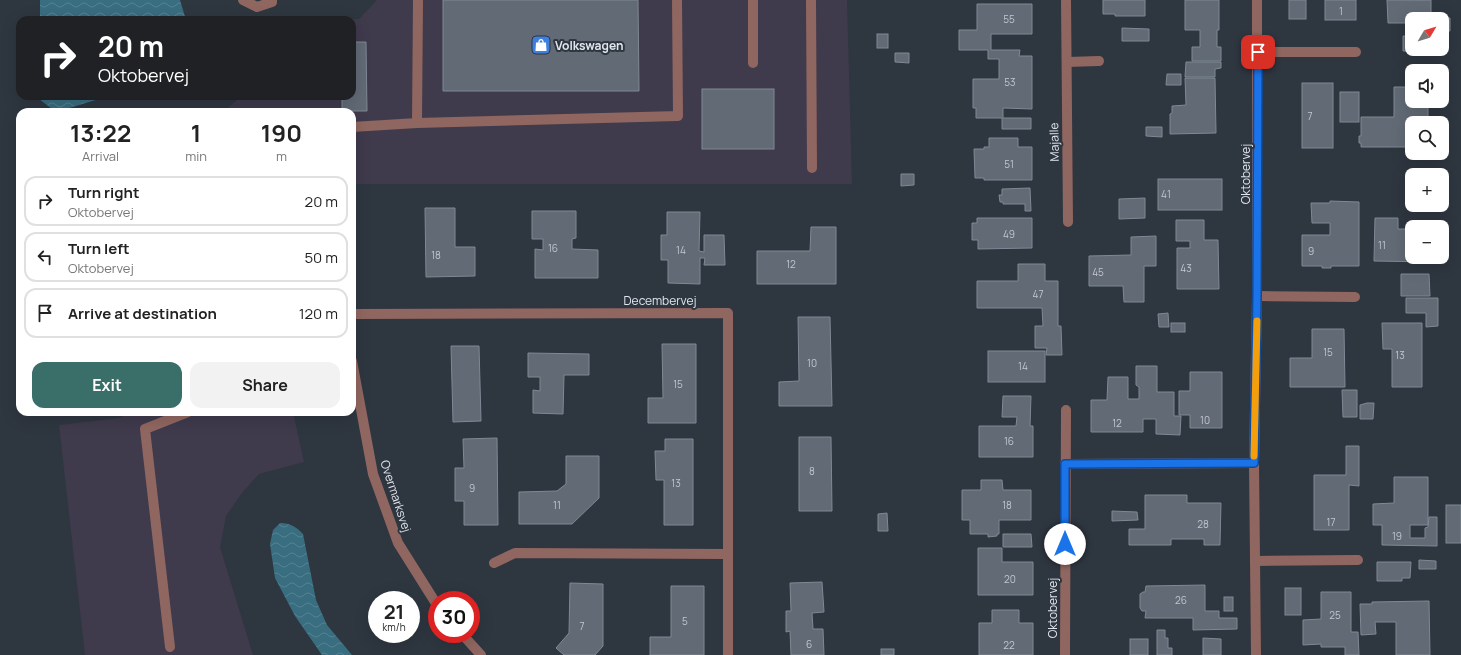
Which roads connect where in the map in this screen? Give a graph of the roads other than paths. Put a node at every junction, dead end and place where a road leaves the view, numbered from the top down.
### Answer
1 (242, 0) edge
2 (272, 0) edge
3 (418, 0) edge
4 (677, 0) edge
5 (753, 0) edge
6 (810, 0) edge
7 (1066, 0) edge
8 (1257, 0) edge
9 (1258, 52) junction
10 (1356, 52) dead end
11 (1099, 61) dead end
12 (1066, 62) junction
13 (753, 63) dead end
14 (417, 123) junction
15 (356, 127) edge
16 (812, 168) dead end
17 (1068, 222) dead end
18 (1257, 296) junction
19 (1355, 297) dead end
20 (356, 314) edge
21 (356, 380) edge
22 (1066, 410) dead end
23 (178, 416) edge
24 (1254, 463) junction
25 (1065, 464) junction
26 (728, 554) junction
27 (1255, 560) junction
28 (1358, 560) dead end
29 (494, 563) dead end
30 (428, 591) edge
31 (470, 643) edge
32 (170, 648) dead end
33 (481, 655) edge
34 (728, 655) edge
35 (1065, 655) edge
36 (1256, 655) edge

1 - 2 street
3 - 14 street
4 - 14 street
5 - 13 street
6 - 16 street
7 - 12 street, Majalle
8 - 9 street, Oktobervej
9 - 10 street
9 - 18 street, Oktobervej
11 - 12 street
12 - 17 street, Majalle
14 - 15 street
18 - 19 street
18 - 24 street, Oktobervej
20 - 26 street, Decembervej
21 - 30 street, Overmarksvej
22 - 25 street, Oktobervej
23 - 32 street
24 - 25 street
24 - 27 street, Oktobervej
25 - 35 street, Oktobervej
26 - 29 street
26 - 34 street, Decembervej
27 - 28 street
27 - 36 street, Oktobervej
31 - 33 street

